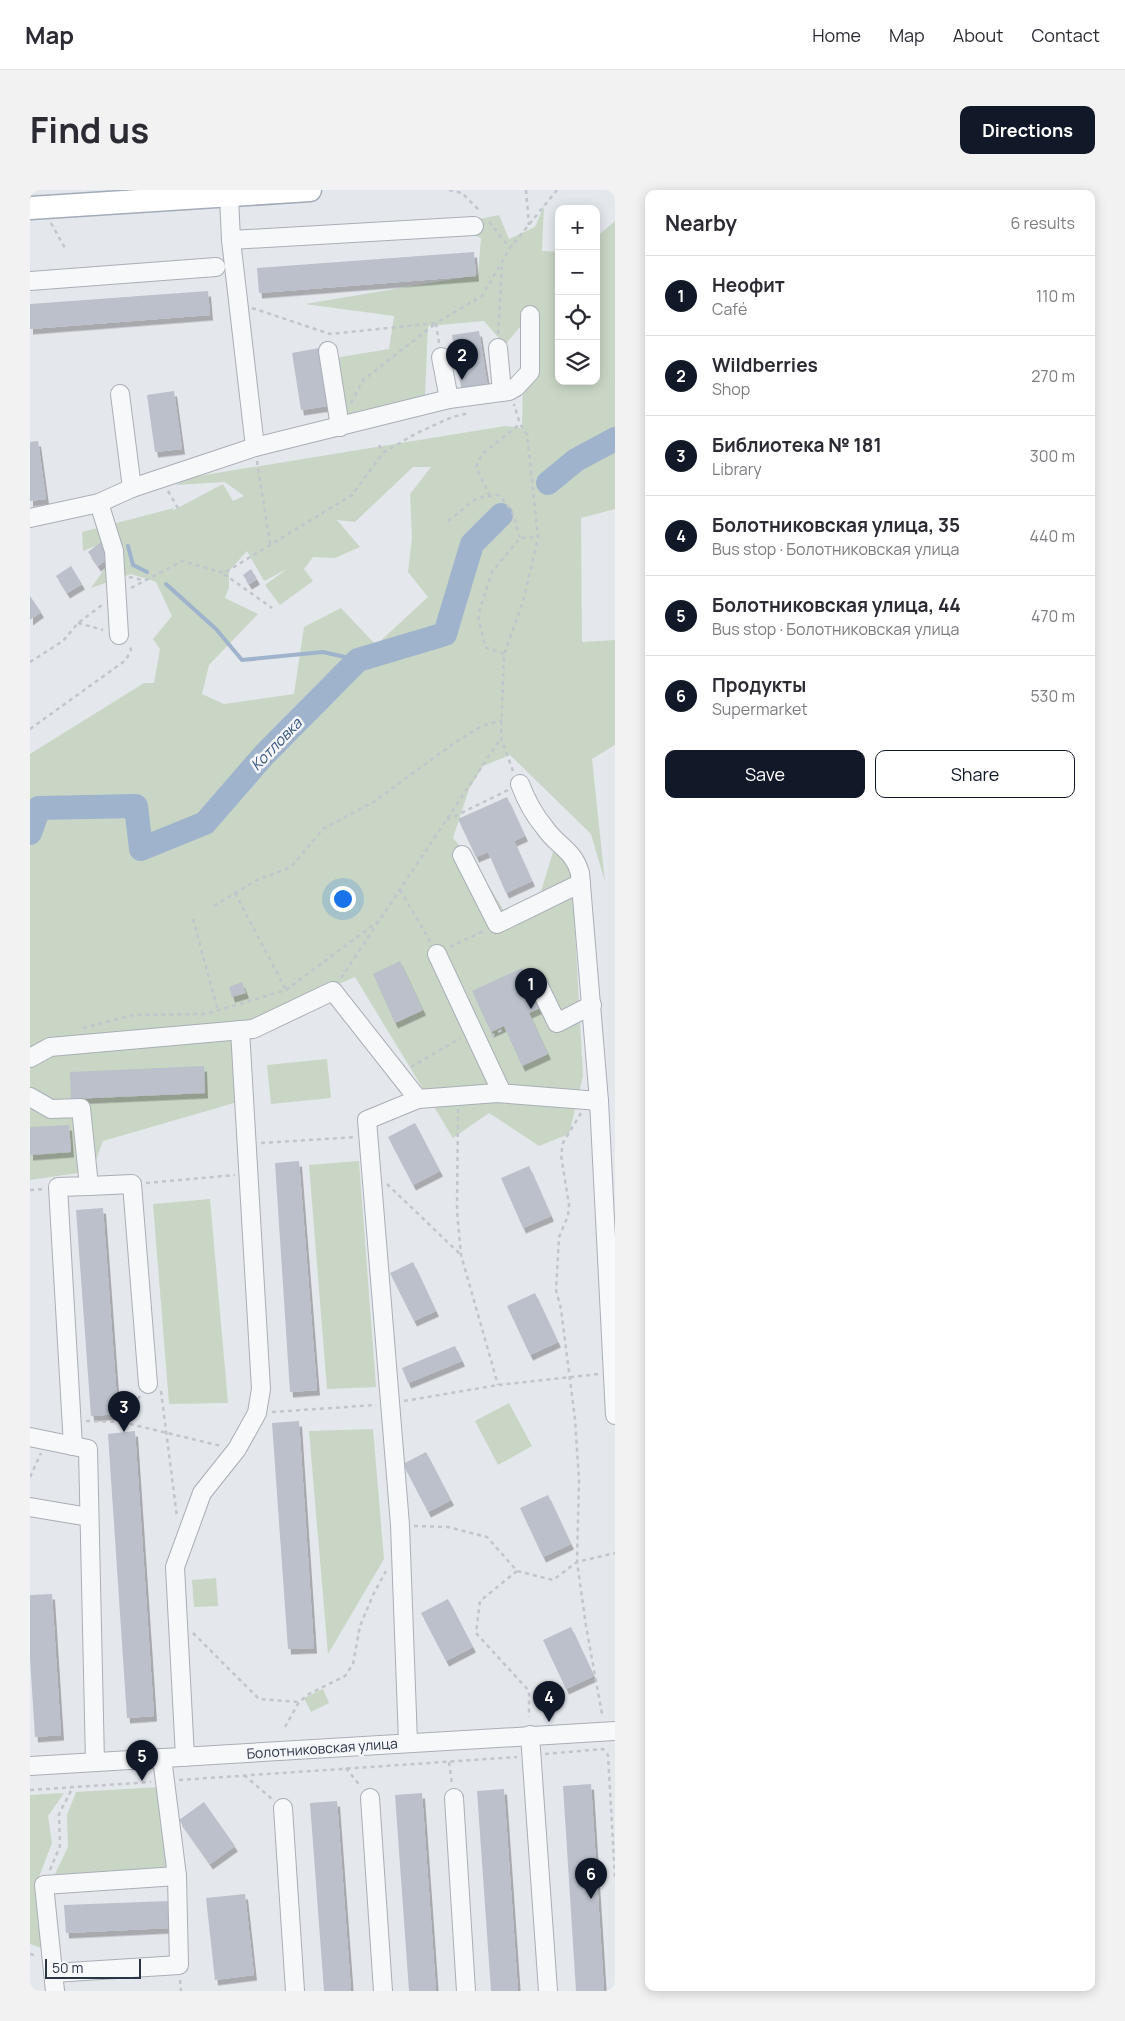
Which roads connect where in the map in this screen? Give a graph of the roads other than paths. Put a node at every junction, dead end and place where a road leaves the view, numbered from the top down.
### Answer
1 (310, 190) edge
2 (228, 197) junction
3 (39, 213) edge
4 (474, 226) dead end
5 (231, 240) junction
6 (216, 267) dead end
7 (30, 281) edge
8 (530, 315) dead end
9 (498, 348) road end
10 (328, 351) dead end
11 (441, 357) road end
12 (506, 392) junction
13 (120, 394) dead end
14 (449, 399) junction
15 (339, 418) junction
16 (255, 447) junction
17 (132, 488) junction
18 (99, 503) junction
19 (30, 518) edge
20 (119, 635) road end
21 (520, 784) road end
22 (462, 855) dead end
23 (580, 878) junction
24 (437, 954) road end
25 (537, 982) dead end
26 (592, 1005) junction
27 (240, 1030) junction
28 (30, 1058) edge
29 (502, 1093) junction
30 (30, 1097) edge
31 (418, 1099) junction
32 (592, 1101) junction
33 (89, 1186) junction
34 (610, 1204) edge
35 (148, 1384) road end
36 (615, 1415) edge
37 (30, 1437) edge
38 (73, 1446) junction
39 (30, 1506) edge
40 (90, 1517) junction
41 (615, 1731) edge
42 (530, 1735) junction
43 (408, 1742) junction
44 (186, 1757) junction
45 (162, 1758) junction
46 (95, 1762) junction
47 (30, 1766) edge
48 (370, 1798) road end
49 (454, 1798) road end
50 (283, 1808) road end
51 (177, 1876) junction
52 (53, 1973) junction
53 (56, 1991) edge
54 (295, 1991) edge
55 (383, 1991) edge
56 (466, 1991) edge
57 (548, 1991) edge

1 - 2 main road
2 - 3 main road
2 - 5 street
4 - 5 street
5 - 16 street
6 - 7 street
8 - 12 street
9 - 12 street
10 - 15 street
11 - 14 street
12 - 14 street
13 - 17 street
14 - 15 street
15 - 16 street
16 - 17 street
17 - 18 street
18 - 19 street
18 - 20 street
21 - 23 street
22 - 23 street
23 - 26 street
24 - 29 street
25 - 26 street
26 - 32 street
27 - 28 street
27 - 31 street
27 - 44 street
29 - 31 street
29 - 32 street
30 - 33 street
31 - 43 street
32 - 34 street
33 - 35 street
33 - 38 street
34 - 36 street
37 - 38 street
38 - 40 street
39 - 40 street
40 - 46 street
41 - 42 street, Болотниковская улица
42 - 43 street, Болотниковская улица
42 - 57 street
43 - 44 street, Болотниковская улица
44 - 45 street, Болотниковская улица
45 - 46 street, Болотниковская улица
45 - 51 street
46 - 47 street, Болотниковская улица
48 - 55 street
49 - 56 street
50 - 54 street
51 - 52 street
51 - 52 street
52 - 53 street

